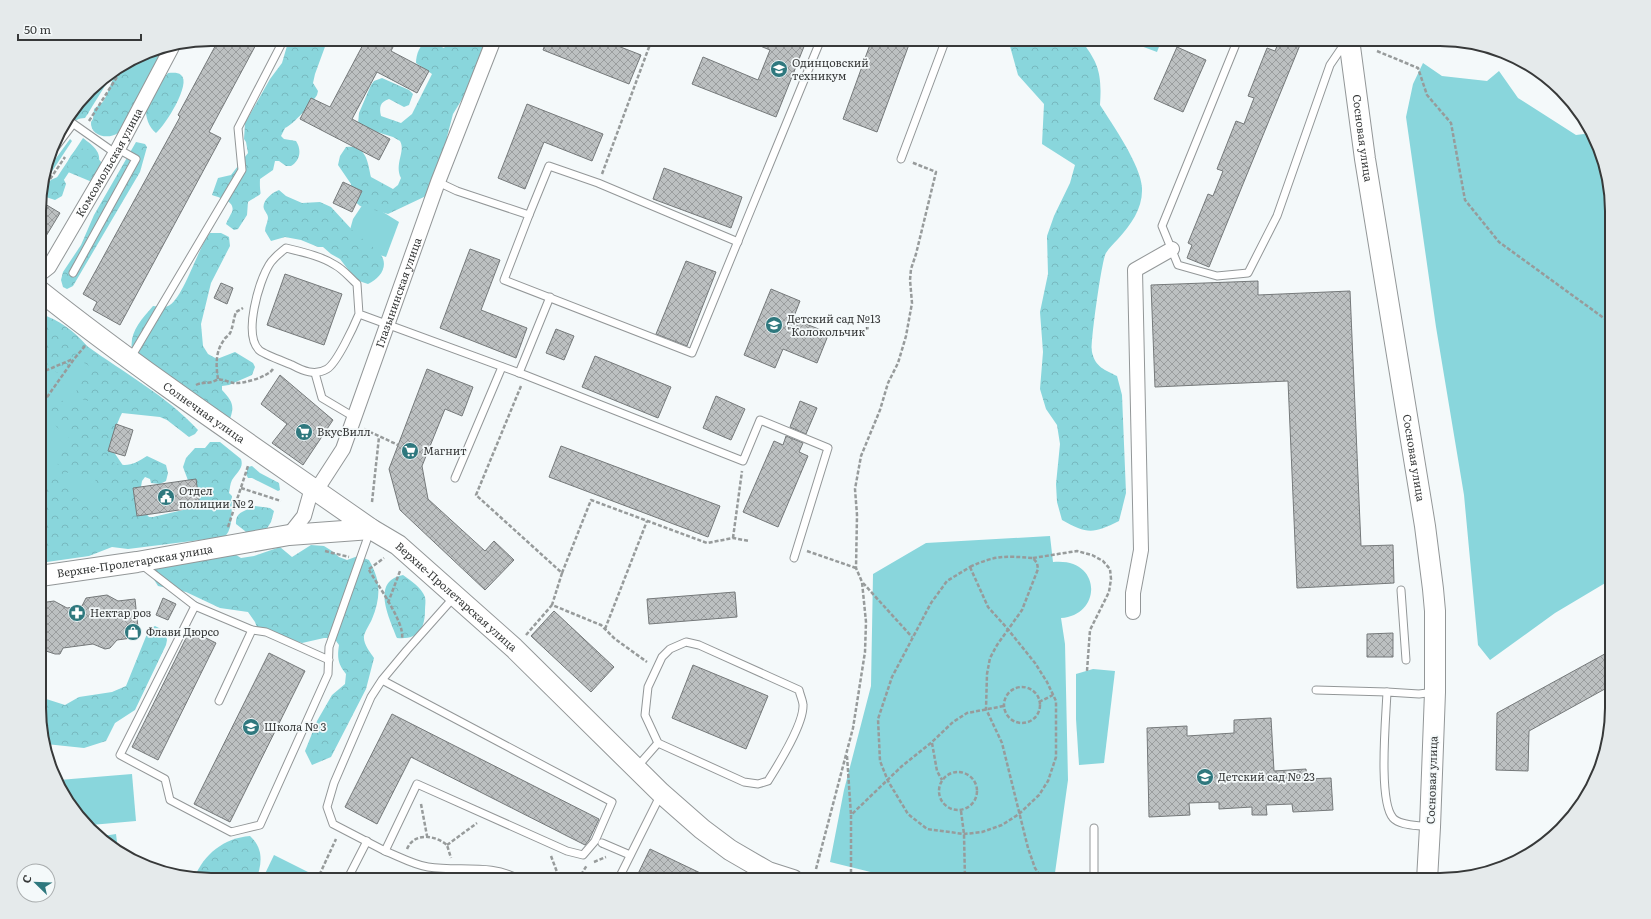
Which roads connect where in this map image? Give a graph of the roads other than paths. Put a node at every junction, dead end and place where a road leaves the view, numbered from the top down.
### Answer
1 (280, 46) edge
2 (491, 46) edge
3 (818, 46) edge
4 (943, 46) edge
5 (1235, 46) edge
6 (1343, 46) edge
7 (1349, 46) edge
8 (169, 52) edge
9 (72, 123) edge
10 (116, 151) junction
11 (901, 159) road end
12 (438, 182) junction
13 (529, 215) junction
14 (738, 242) junction
15 (1172, 249) junction
16 (46, 269) edge
17 (73, 273) dead end
18 (46, 296) edge
19 (550, 297) junction
20 (359, 314) junction
21 (387, 325) junction
22 (130, 360) junction
23 (502, 367) junction
24 (315, 373) junction
25 (522, 374) junction
26 (358, 423) junction
27 (454, 478) dead end
28 (312, 488) junction
29 (371, 529) junction
30 (289, 535) junction
31 (794, 558) dead end
32 (137, 562) junction
33 (46, 575) edge
34 (1401, 590) dead end
35 (455, 596) junction
36 (195, 606) junction
37 (1133, 612) dead end
38 (252, 630) junction
39 (329, 660) junction
40 (1406, 660) dead end
41 (382, 680) junction
42 (1316, 690) dead end
43 (1387, 692) junction
44 (1435, 692) junction
45 (219, 701) dead end
46 (658, 743) junction
47 (637, 767) junction
48 (661, 793) junction
49 (1430, 827) junction
50 (1094, 828) dead end
51 (367, 841) junction
52 (602, 843) dead end
53 (385, 850) junction
54 (630, 855) junction
55 (351, 873) edge
56 (503, 873) edge
57 (621, 873) edge
58 (762, 873) edge
59 (1094, 873) edge
60 (1427, 873) edge

1 - 22 lane
2 - 12 street, Глазынинская улица
3 - 14 lane
4 - 11 lane
5 - 15 lane
6 - 15 lane
7 - 44 street, Сосновая улица
8 - 10 street, Комсомольская улица
9 - 10 lane
10 - 16 street, Комсомольская улица
10 - 17 lane
12 - 13 lane
12 - 21 street, Глазынинская улица
13 - 14 lane
13 - 19 lane
14 - 19 lane
15 - 37 street
18 - 22 street, Солнечная улица
19 - 25 lane
20 - 21 lane
20 - 24 lane
20 - 24 lane
21 - 23 lane
21 - 26 street, Глазынинская улица
22 - 28 street, Солнечная улица
23 - 25 lane
23 - 27 lane
24 - 26 lane
25 - 31 lane
26 - 28 street, Глазынинская улица
28 - 29 street, Солнечная улица
28 - 30 street
29 - 30 street, Верхне-Пролетарская улица
29 - 35 street, Верхне-Пролетарская улица
29 - 39 lane
30 - 32 street, Верхне-Пролетарская улица
32 - 33 street, Верхне-Пролетарская улица
32 - 36 lane
34 - 40 lane
35 - 41 lane
35 - 47 street, Верхне-Пролетарская улица
36 - 38 lane
36 - 39 lane
38 - 39 lane
38 - 45 lane
41 - 51 lane
41 - 53 lane
42 - 43 lane
43 - 44 lane
43 - 49 lane
44 - 49 street, Сосновая улица
46 - 46 lane
46 - 47 lane
47 - 48 street, Верхне-Пролетарская улица
48 - 54 lane
48 - 58 street, Верхне-Пролетарская улица
49 - 60 street, Сосновая улица
50 - 59 lane
51 - 53 lane
51 - 55 lane
52 - 54 lane
53 - 56 lane
54 - 57 lane

